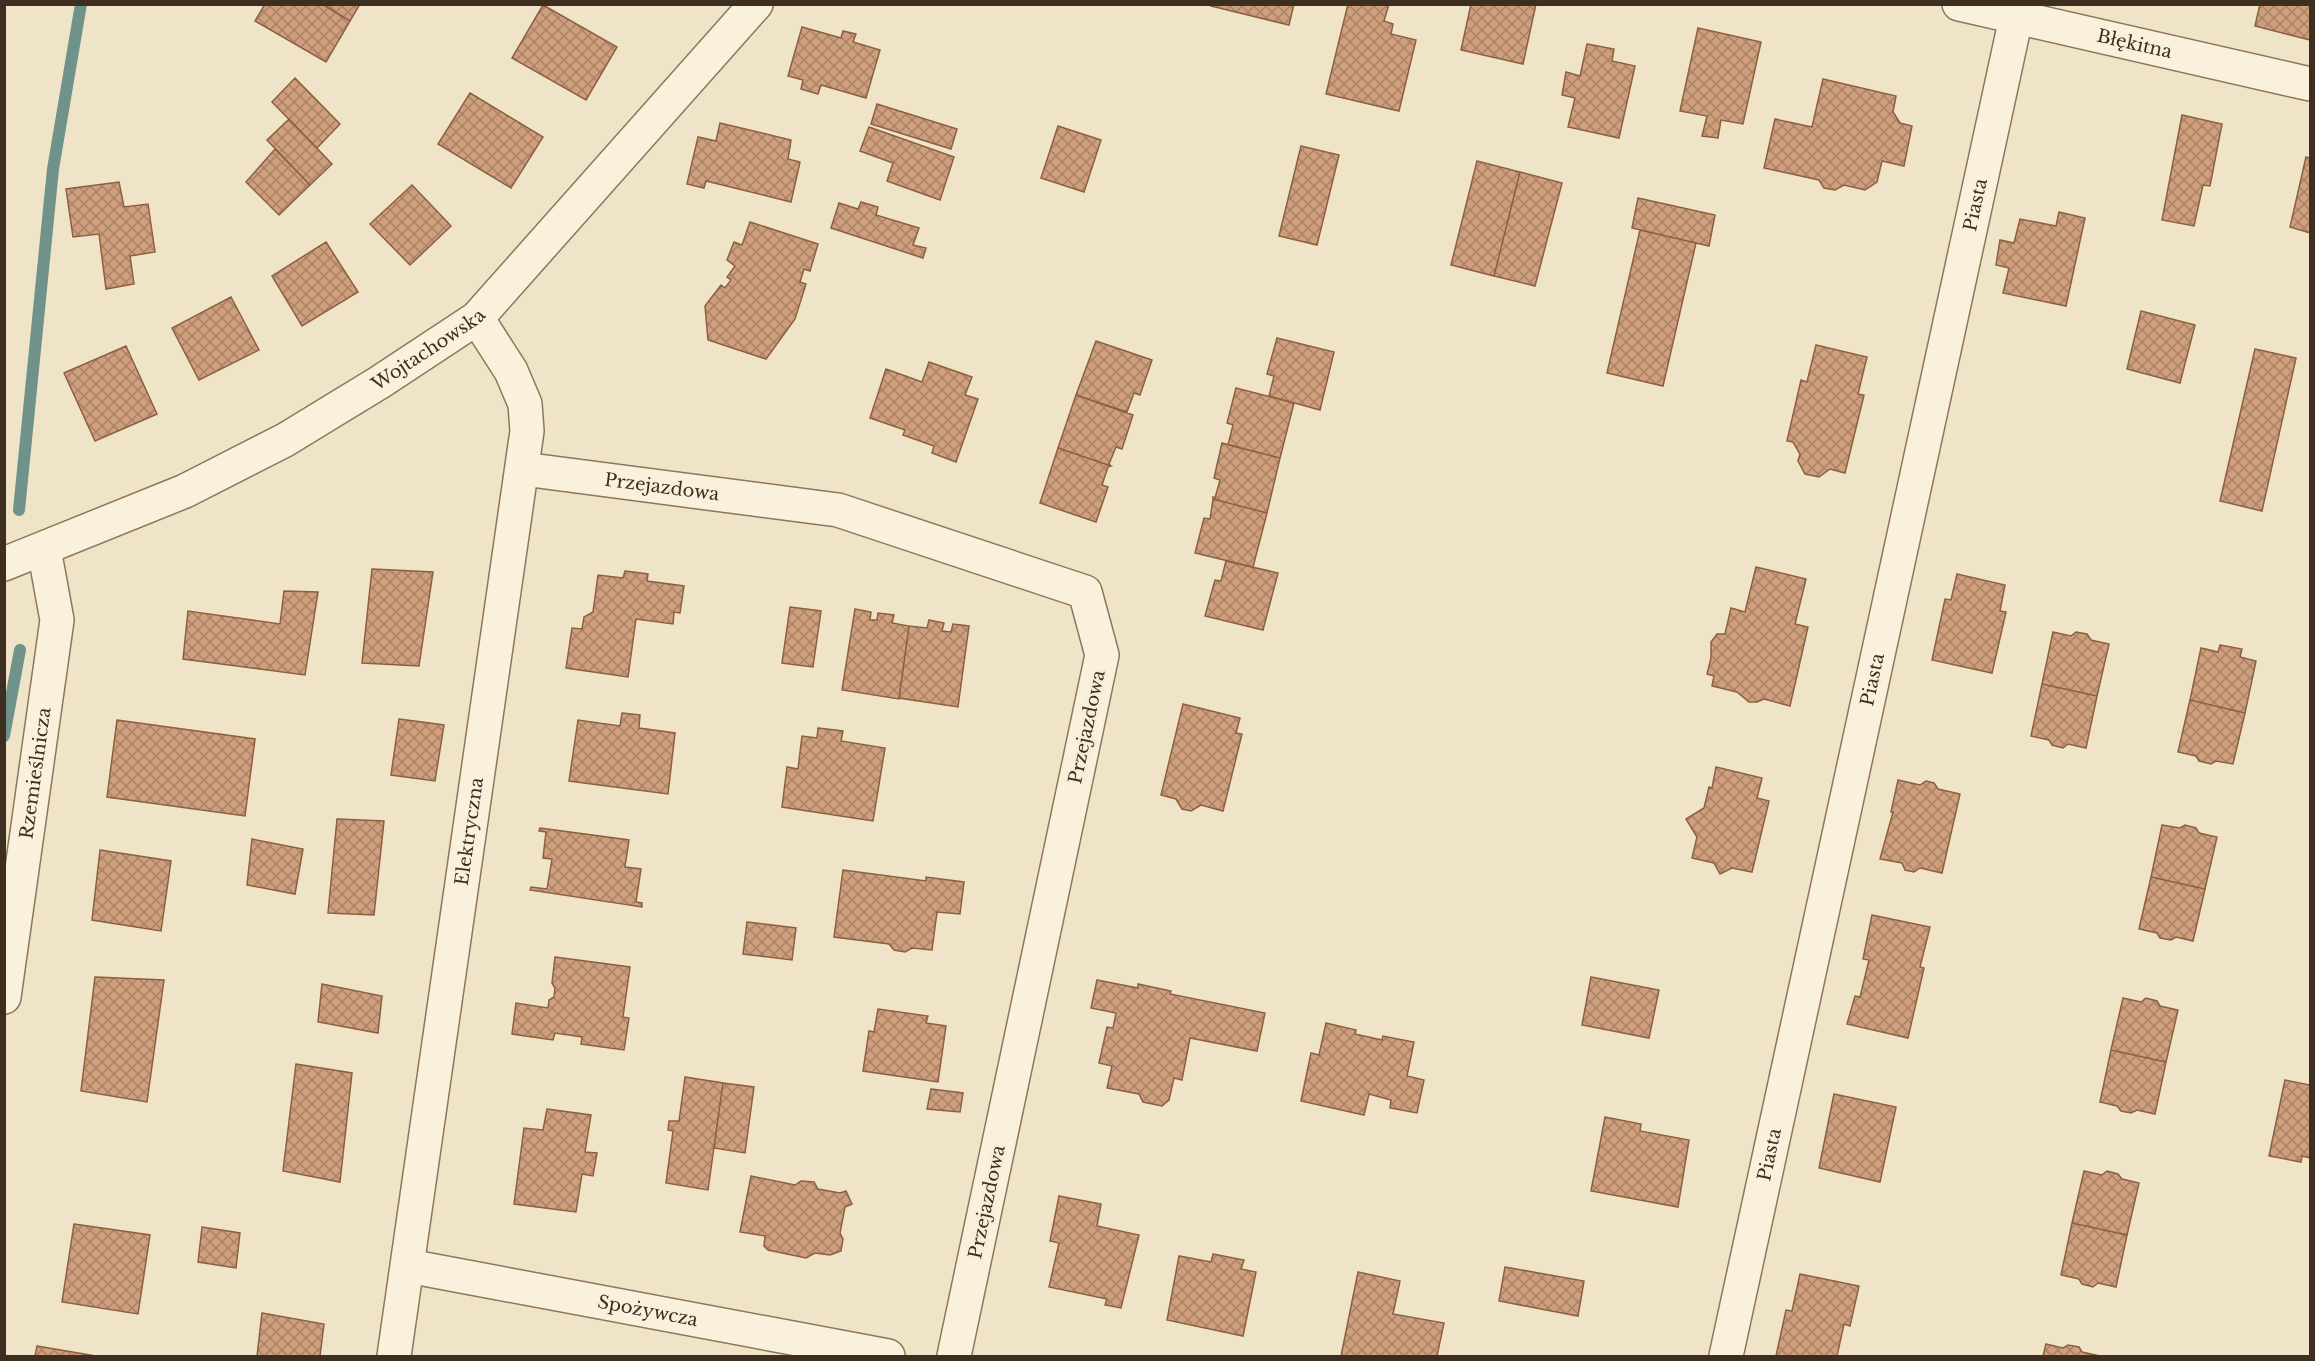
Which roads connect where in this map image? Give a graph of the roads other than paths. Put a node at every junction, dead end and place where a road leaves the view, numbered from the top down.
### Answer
1 (756, 4) edge
2 (1959, 4) edge
3 (2018, 11) edge
4 (2310, 84) edge
5 (477, 318) junction
6 (523, 469) junction
7 (44, 549) junction
8 (4, 564) edge
9 (4, 997) edge
10 (408, 1266) junction
11 (394, 1356) edge
12 (888, 1356) edge
13 (954, 1356) edge
14 (1726, 1356) edge

1 - 5 street, Wojtachowska
2 - 3 street, Błękitna
3 - 4 street, Błękitna
3 - 14 street, Piasta
5 - 6 street, Elektryczna
5 - 7 street, Wojtachowska
6 - 10 street, Elektryczna
6 - 13 street, Przejazdowa
7 - 8 street, Wojtachowska
7 - 9 street, Rzemieślnicza
10 - 11 street, Elektryczna
10 - 12 street, Spożywcza

